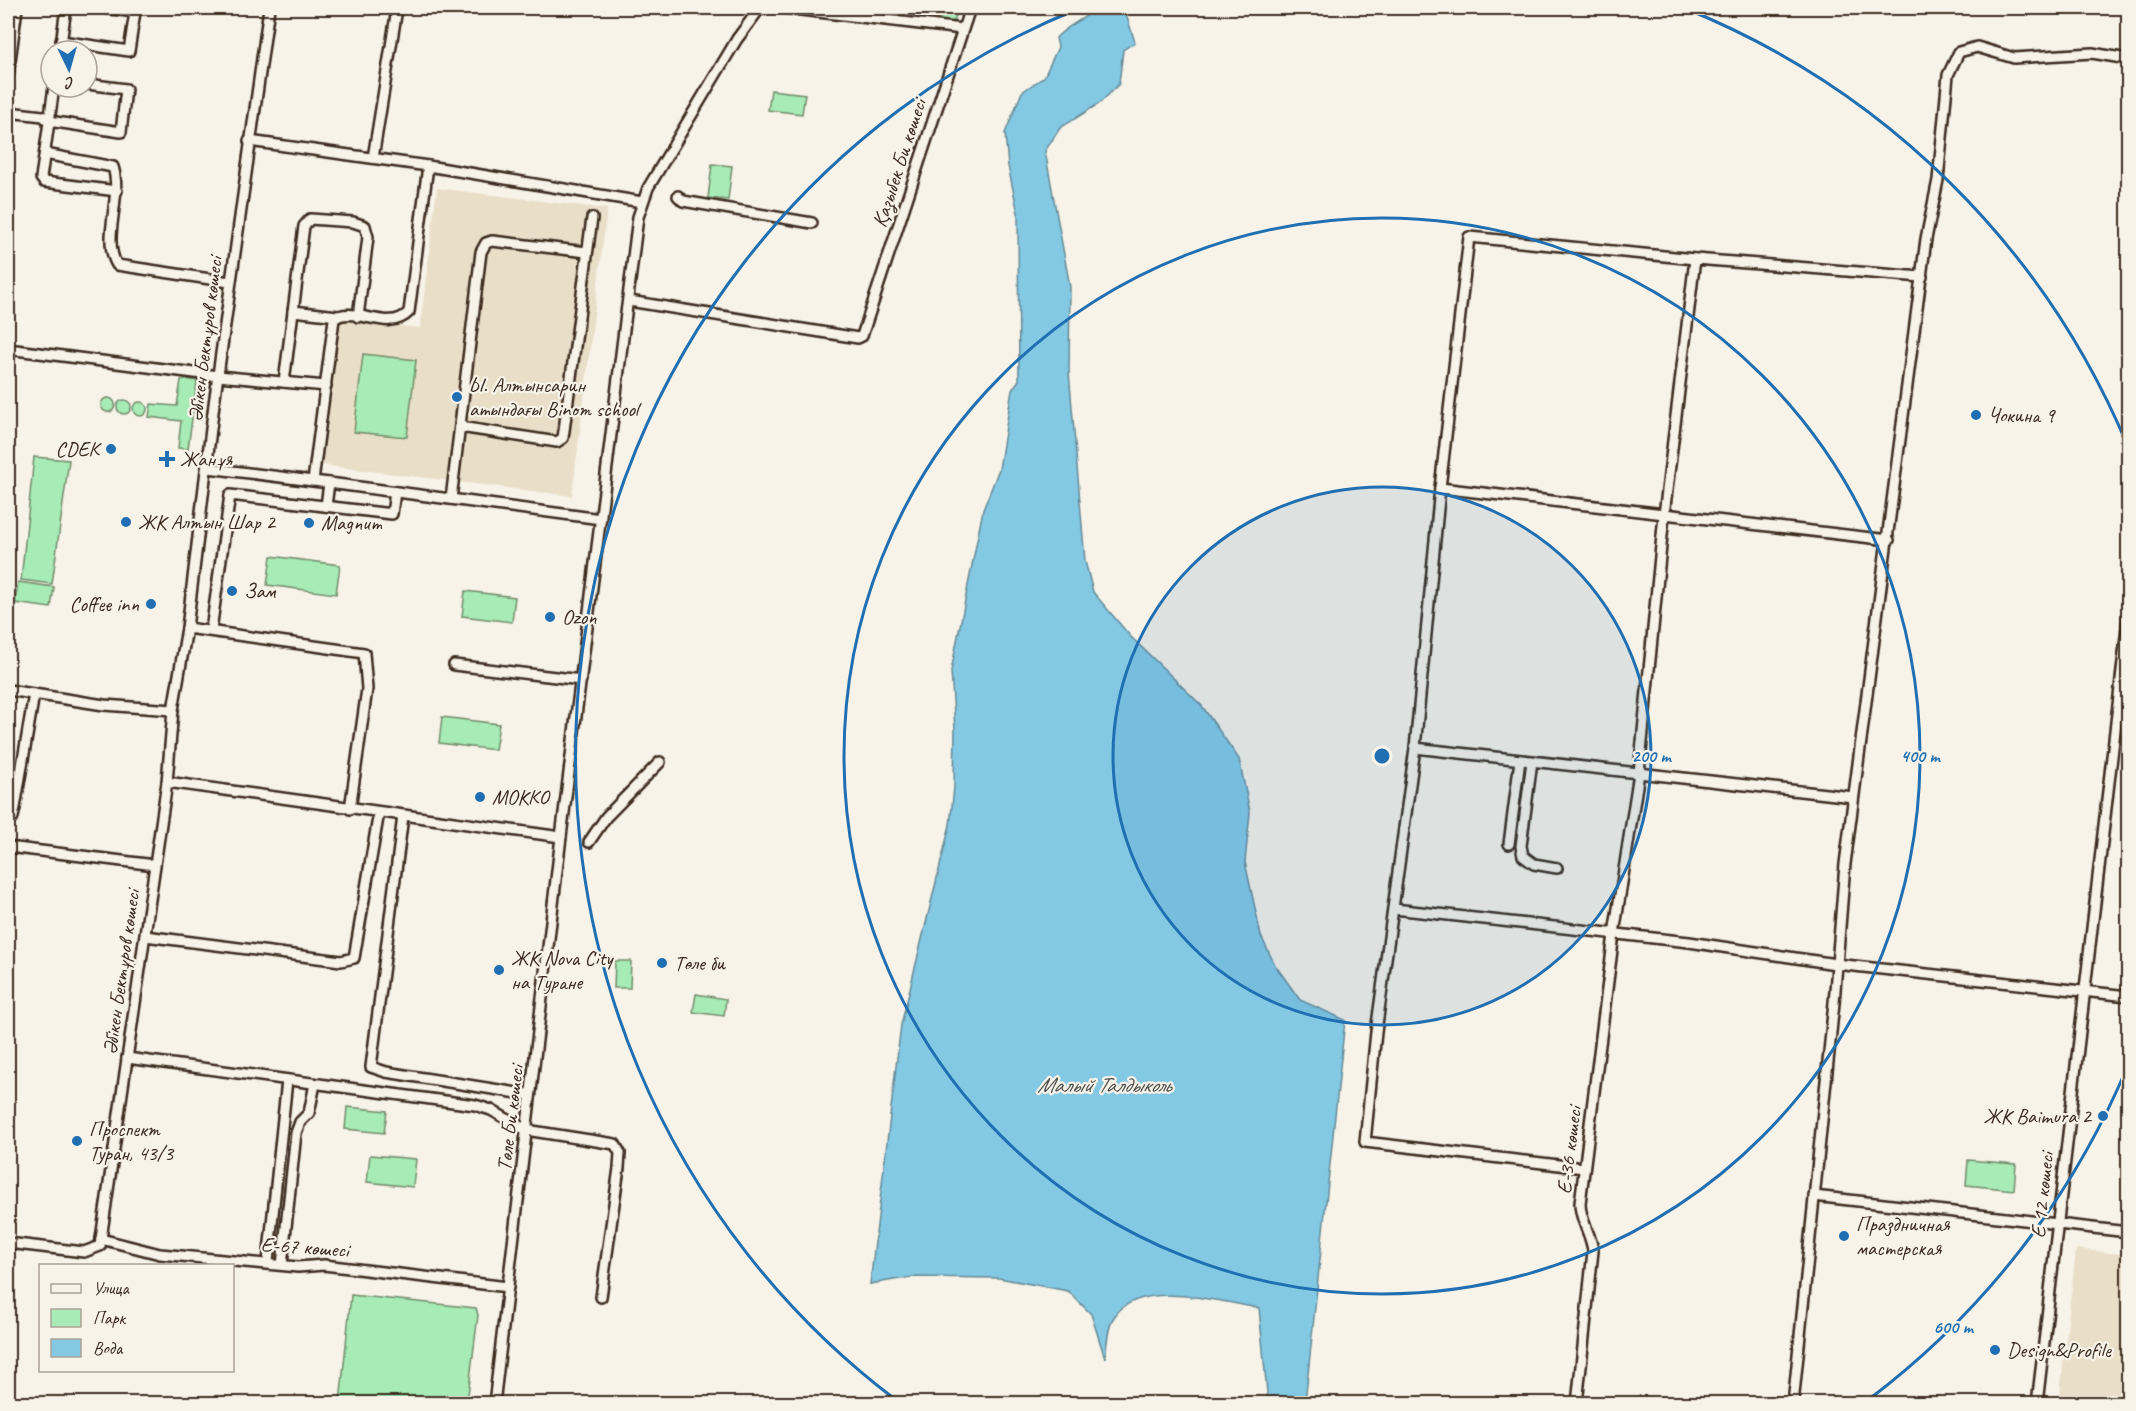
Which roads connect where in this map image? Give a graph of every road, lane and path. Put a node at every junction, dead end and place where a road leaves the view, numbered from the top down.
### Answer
1 (17, 8) edge
2 (66, 8) edge
3 (104, 8) edge
4 (269, 8) edge
5 (393, 8) edge
6 (760, 8) edge
7 (784, 8) edge
8 (970, 8) edge
9 (962, 29) junction
10 (62, 39) edge
11 (99, 49) edge
12 (2128, 59) edge
13 (8, 76) edge
14 (99, 86) edge
15 (52, 99) edge
16 (8, 112) edge
17 (49, 121) junction
18 (249, 141) junction
19 (45, 154) junction
20 (373, 158) junction
21 (428, 166) junction
22 (117, 192) junction
23 (678, 196) dead end
24 (642, 202) junction
25 (592, 218) dead end
26 (812, 223) dead end
27 (587, 252) junction
28 (1695, 259) junction
29 (1922, 277) junction
30 (230, 282) junction
31 (629, 301) junction
32 (293, 311) junction
33 (338, 316) junction
34 (358, 317) junction
35 (8, 349) edge
36 (218, 376) junction
37 (284, 382) junction
38 (326, 386) junction
39 (459, 427) junction
40 (208, 468) junction
41 (313, 481) junction
42 (329, 483) junction
43 (1440, 488) junction
44 (395, 492) junction
45 (451, 499) junction
46 (326, 506) junction
47 (1664, 515) junction
48 (601, 519) junction
49 (1889, 540) junction
50 (2128, 619) edge
51 (187, 628) junction
52 (211, 630) junction
53 (454, 665) dead end
54 (581, 680) junction
55 (8, 690) edge
56 (34, 694) junction
57 (173, 710) junction
58 (1415, 748) junction
59 (1520, 760) junction
60 (1532, 761) junction
61 (660, 762) dead end
62 (1639, 773) junction
63 (167, 782) junction
64 (1853, 797) junction
65 (350, 809) junction
66 (379, 812) junction
67 (402, 816) junction
68 (8, 820) edge
69 (561, 837) junction
70 (589, 842) dead end
71 (1509, 844) dead end
72 (8, 847) edge
73 (155, 865) junction
74 (1557, 868) dead end
75 (1394, 909) junction
76 (1614, 933) junction
77 (145, 936) junction
78 (1836, 964) junction
79 (2086, 991) junction
80 (2128, 996) edge
81 (127, 1058) junction
82 (287, 1080) junction
83 (315, 1084) junction
84 (530, 1095) junction
85 (526, 1130) junction
86 (1584, 1168) junction
87 (1814, 1196) junction
88 (2057, 1225) junction
89 (2128, 1232) edge
90 (101, 1239) junction
91 (8, 1243) edge
92 (268, 1262) junction
93 (282, 1264) junction
94 (508, 1287) junction
95 (601, 1297) dead end
96 (494, 1404) edge
97 (1577, 1404) edge
98 (1793, 1404) edge
99 (2037, 1404) edge

1 - 13 street
2 - 10 street
3 - 11 street
4 - 18 street, Әбікен Бектұров көшесі
5 - 20 street
6 - 24 street
7 - 9 street
8 - 9 street, Қазыбек Би көшесі
9 - 31 street, Қазыбек Би көшесі
12 - 29 street
14 - 17 street
15 - 17 street
16 - 17 street
17 - 19 street
18 - 20 street
18 - 30 street, Әбікен Бектұров көшесі
19 - 22 street
19 - 22 street
20 - 21 street
21 - 24 street
21 - 34 street
22 - 30 street
23 - 26 street
24 - 31 street, Төле Би көшесі
25 - 27 street
27 - 39 street
27 - 39 street
28 - 29 street
28 - 43 street
28 - 47 street, Е-36 көшесі
29 - 49 street
30 - 36 street, Әбікен Бектұров көшесі
31 - 48 street, Төле Би көшесі
32 - 33 street
32 - 34 street
32 - 37 street
33 - 34 street
33 - 38 street
35 - 36 street
36 - 37 street
36 - 40 street, Әбікен Бектұров көшесі
37 - 38 street
38 - 41 street
39 - 45 street
40 - 41 street
40 - 51 street, Әбікен Бектұров көшесі
41 - 42 street
42 - 44 street
42 - 46 street
43 - 47 street
43 - 58 street
44 - 45 street
44 - 46 street
45 - 48 street
46 - 52 street
47 - 49 street
47 - 62 street, Е-36 көшесі
48 - 54 street, Төле Би көшесі
49 - 64 street
50 - 79 street, Е 12 көшесі
51 - 52 street
51 - 57 street, Әбікен Бектұров көшесі
52 - 65 street
53 - 54 street
54 - 69 street, Төле Би көшесі
55 - 56 street
56 - 57 street
56 - 68 street
57 - 63 street, Әбікен Бектұров көшесі
58 - 59 street
58 - 75 street
59 - 60 street
59 - 71 street
60 - 62 street
60 - 74 street
61 - 70 street
62 - 64 street
62 - 76 street, Е-36 көшесі
63 - 65 street
63 - 73 street, Әбікен Бектұров көшесі
64 - 78 street
65 - 66 street
66 - 67 street
66 - 77 street
67 - 69 street
67 - 84 street
69 - 84 street, Төле Би көшесі
72 - 73 street
73 - 77 street, Әбікен Бектұров көшесі
75 - 76 street
75 - 86 street
76 - 78 street
76 - 86 street, Е-36 көшесі
77 - 81 street, Әбікен Бектұров көшесі
78 - 79 street
78 - 87 street
79 - 80 street
79 - 88 street, Е 12 көшесі
81 - 82 street
81 - 90 street, Әбікен Бектұров көшесі
82 - 83 street
82 - 92 street
83 - 85 street
83 - 93 street
84 - 85 street, Төле Би көшесі
85 - 94 street, Төле Би көшесі
85 - 95 street
86 - 97 street, Е-36 көшесі
87 - 88 street
87 - 98 street
88 - 89 street
88 - 99 street, Е 12 көшесі
90 - 91 street
90 - 92 street, Е-67 көшесі
92 - 93 street, Е-67 көшесі
93 - 94 street, Е-67 көшесі
94 - 96 street, Төле Би көшесі

